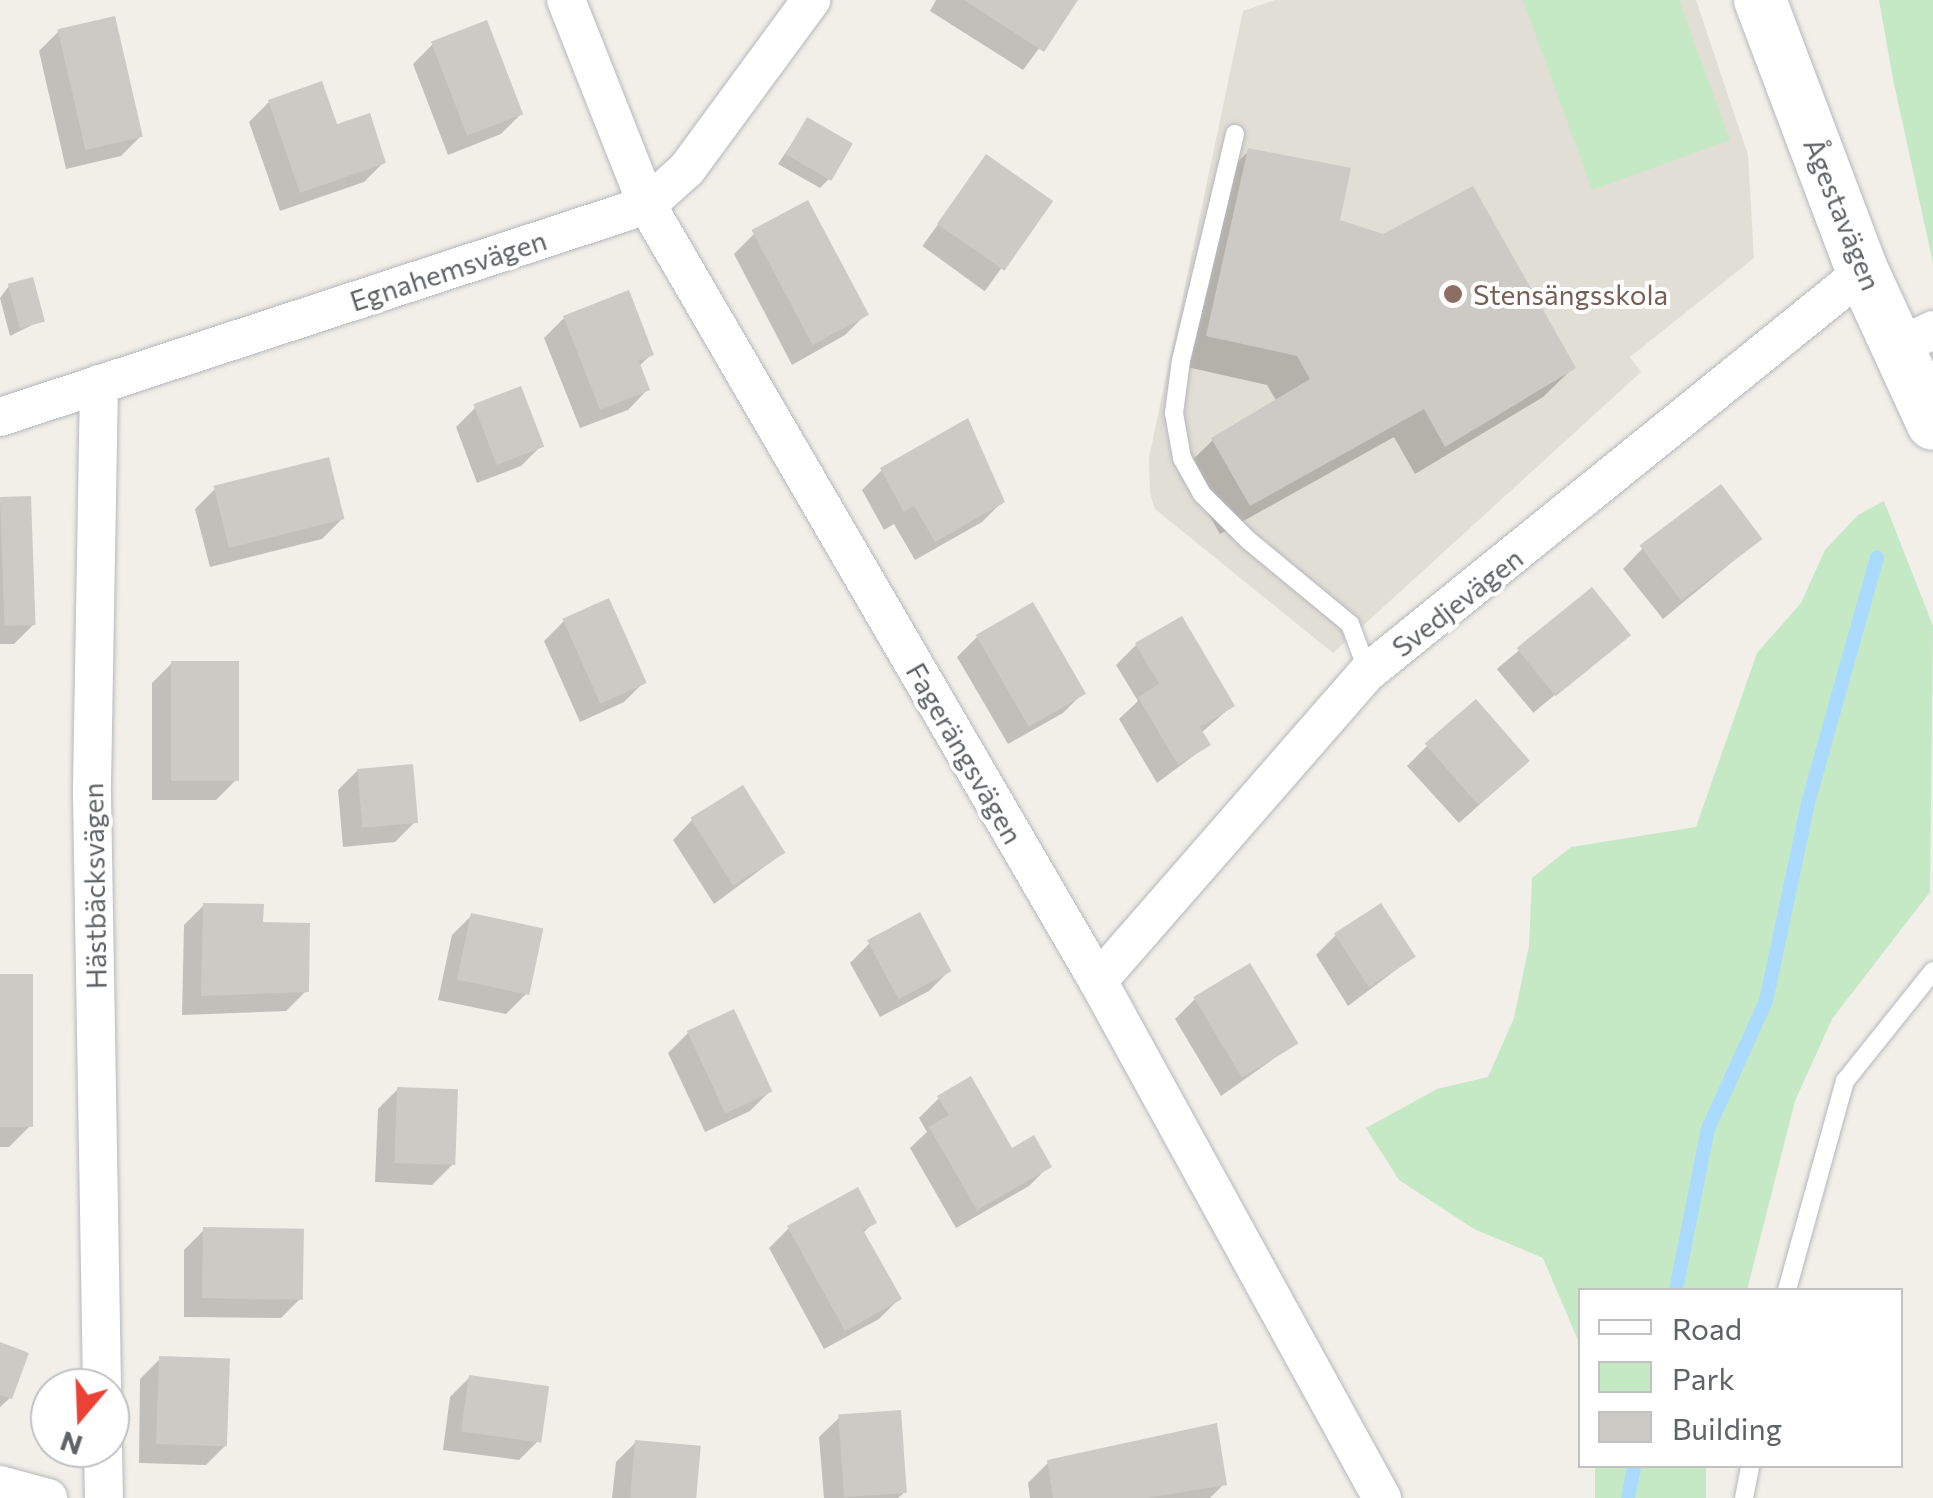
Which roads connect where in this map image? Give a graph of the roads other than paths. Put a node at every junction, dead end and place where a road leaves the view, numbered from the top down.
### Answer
1 (566, 0) edge
2 (810, 0) edge
3 (1760, 0) edge
4 (1235, 134) dead end
5 (648, 205) junction
6 (1863, 272) junction
7 (1916, 338) edge
8 (99, 384) junction
9 (0, 417) edge
10 (1933, 424) edge
11 (1368, 672) junction
12 (1933, 971) edge
13 (1098, 981) junction
14 (1788, 1288) edge
15 (102, 1368) edge
16 (104, 1468) edge
17 (1750, 1468) edge
18 (0, 1485) edge
19 (48, 1498) edge
20 (104, 1498) edge
21 (1382, 1498) edge
22 (1744, 1498) edge

1 - 5 street, Fagerängsvägen
2 - 5 street, Egnahemsvägen
3 - 6 main road, Ågestavägen
4 - 11 lane
5 - 8 street, Egnahemsvägen
5 - 13 street, Fagerängsvägen
6 - 7 main road, Ågestavägen
6 - 11 street, Svedjevägen
7 - 10 main road, Ågestavägen
8 - 9 street, Egnahemsvägen
8 - 15 street, Hästbäcksvägen
11 - 13 street, Svedjevägen
12 - 14 lane
13 - 21 street, Fagerängsvägen
16 - 20 street
17 - 22 lane
18 - 19 street

